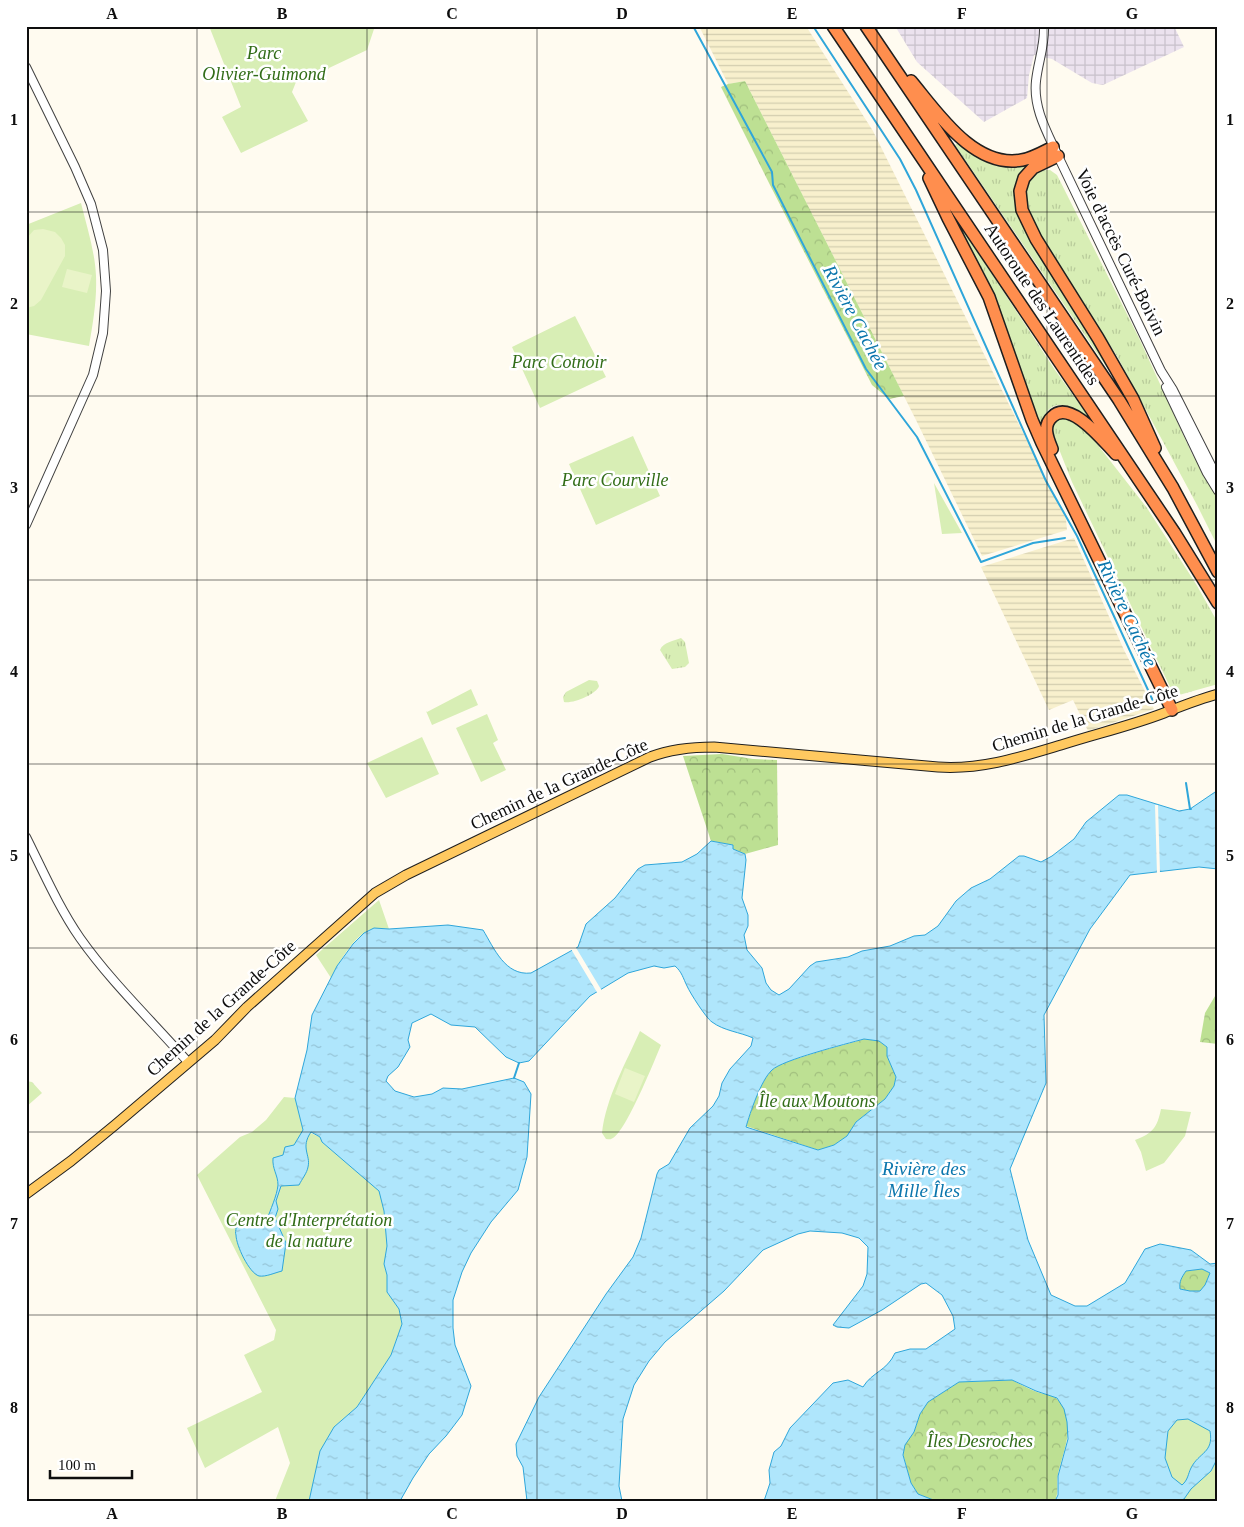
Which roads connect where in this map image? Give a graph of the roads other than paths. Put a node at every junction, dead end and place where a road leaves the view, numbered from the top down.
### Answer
1 (833, 26) edge
2 (1044, 26) edge
3 (869, 30) edge
4 (26, 67) edge
5 (915, 147) junction
6 (1056, 151) junction
7 (1161, 371) junction
8 (1134, 472) junction
9 (1218, 479) edge
10 (1172, 488) junction
11 (1218, 491) edge
12 (26, 525) edge
13 (1090, 541) junction
14 (1218, 572) edge
15 (1218, 603) edge
16 (1218, 694) edge
17 (1172, 710) junction
18 (26, 836) edge
19 (188, 1062) junction
20 (26, 1194) edge

1 - 5 highway, Autoroute des Laurentides
2 - 6 street, Voie d'accès Curé-Boivin
3 - 6 highway
3 - 10 highway, Autoroute des Laurentides
4 - 12 street
5 - 8 highway, Autoroute des Laurentides
5 - 13 highway
6 - 7 street, Voie d'accès Curé-Boivin
6 - 10 highway
7 - 9 street, Voie d'accès Curé-Boivin
7 - 11 street, Voie d'accès Curé-Boivin
8 - 13 highway
8 - 15 highway, Autoroute des Laurentides
10 - 14 highway, Autoroute des Laurentides
13 - 17 highway
16 - 17 main road, Chemin de la Grande-Côte
17 - 19 main road, Chemin de la Grande-Côte
18 - 19 street
19 - 20 main road, Chemin de la Grande-Côte

